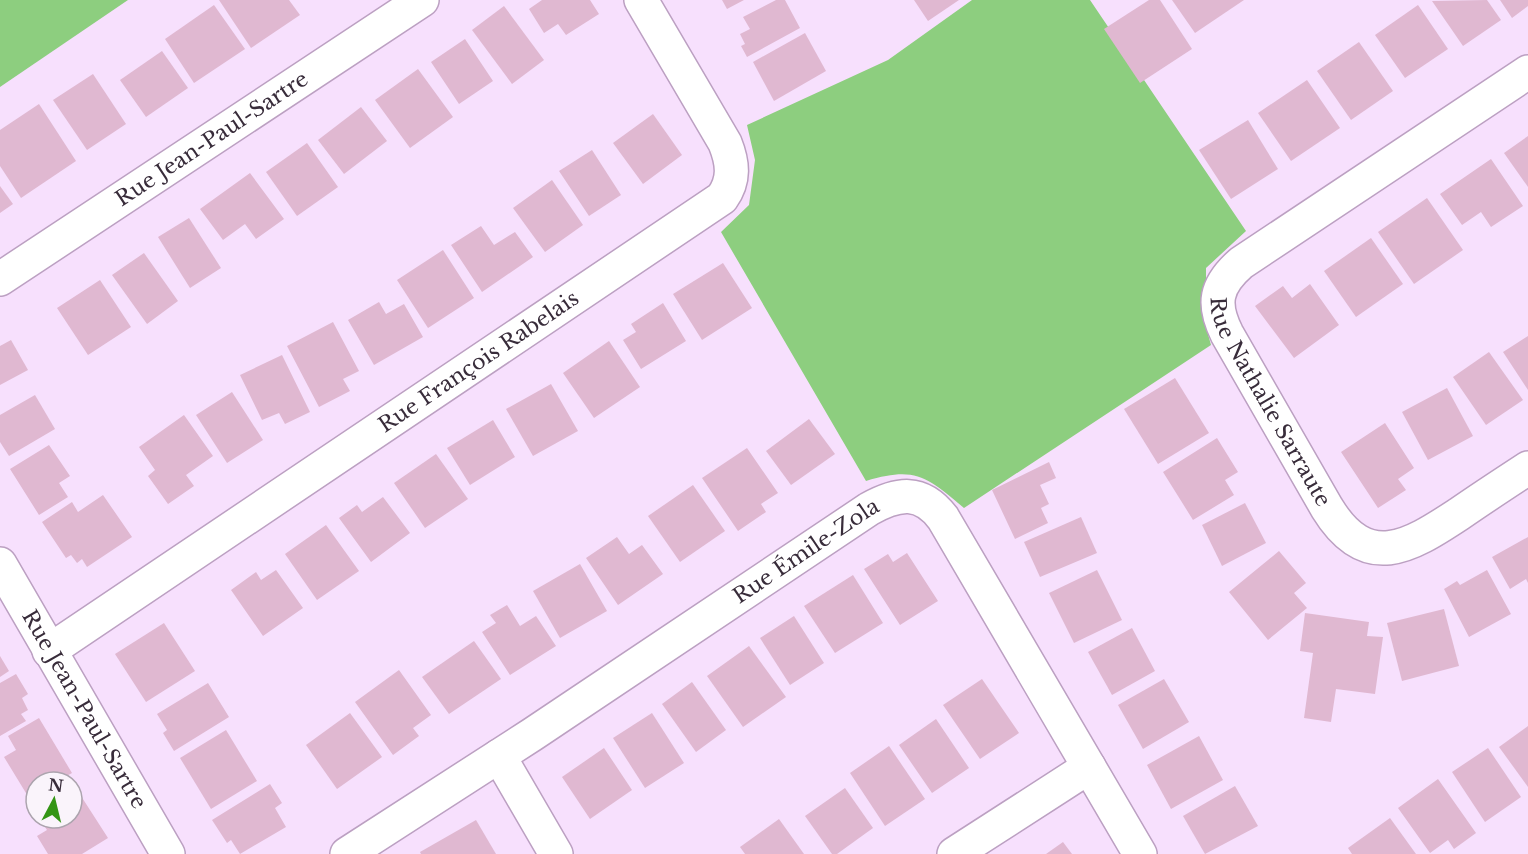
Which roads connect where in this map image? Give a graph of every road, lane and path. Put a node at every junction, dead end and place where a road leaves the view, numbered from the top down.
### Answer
1 (422, 0) edge
2 (641, 0) edge
3 (1528, 72) edge
4 (0, 279) edge
5 (1528, 468) edge
6 (0, 564) edge
7 (49, 651) junction
8 (499, 756) junction
9 (1089, 767) junction
10 (168, 854) edge
11 (347, 854) edge
12 (556, 854) edge
13 (954, 854) edge
14 (1140, 854) edge

1 - 4 street, Rue Jean-Paul-Sartre
2 - 7 street, Rue François Rabelais
3 - 5 street, Rue Nathalie Sarraute
6 - 7 street, Rue Jean-Paul-Sartre
7 - 10 street, Rue Jean-Paul-Sartre
8 - 9 street, Rue Émile-Zola
8 - 11 street, Rue Émile-Zola
8 - 12 street
9 - 13 street
9 - 14 street, Rue Émile-Zola

